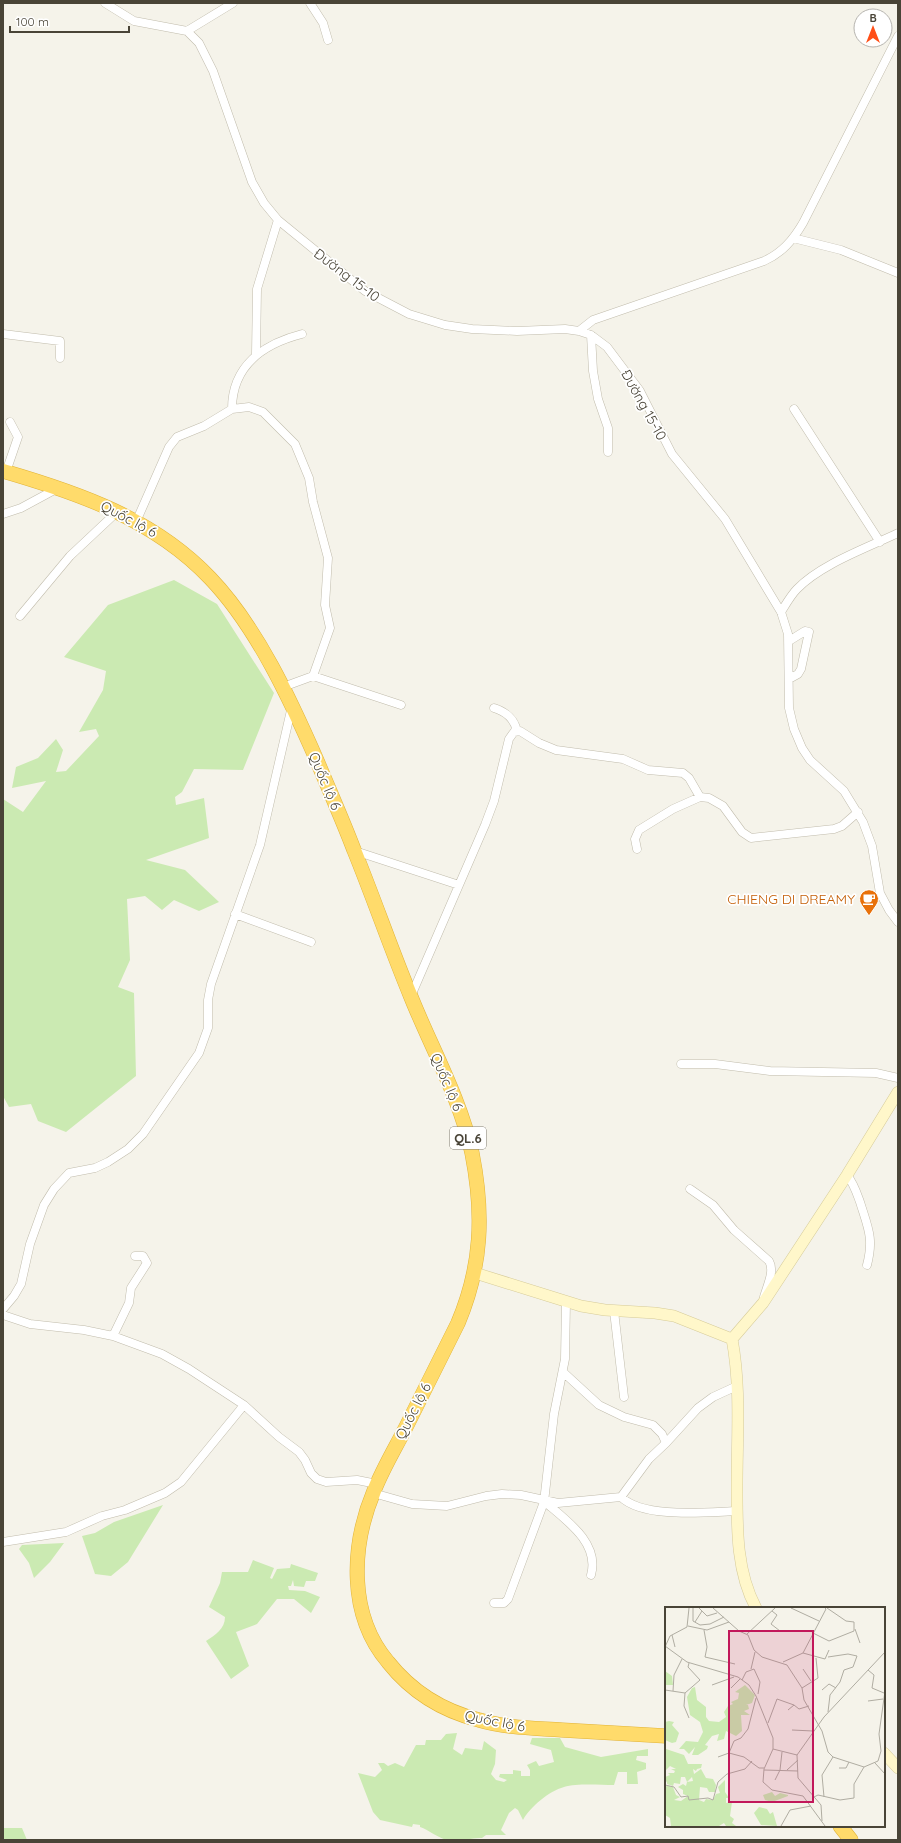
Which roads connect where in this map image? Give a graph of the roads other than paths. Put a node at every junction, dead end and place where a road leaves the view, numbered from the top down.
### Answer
1 (105, 3) edge
2 (233, 3) edge
3 (310, 3) edge
4 (186, 31) junction
5 (898, 36) edge
6 (328, 40) dead end
7 (278, 220) junction
8 (794, 238) junction
9 (898, 273) edge
10 (579, 331) junction
11 (3, 334) edge
12 (302, 334) dead end
13 (591, 335) junction
14 (256, 354) junction
15 (60, 358) dead end
16 (232, 409) junction
17 (794, 409) dead end
18 (10, 422) dead end
19 (608, 452) dead end
20 (5, 471) edge
21 (59, 487) junction
22 (118, 511) junction
23 (3, 514) edge
24 (136, 522) junction
25 (898, 533) edge
26 (880, 542) junction
27 (781, 612) junction
28 (20, 616) dead end
29 (789, 641) junction
30 (313, 676) junction
31 (789, 679) junction
32 (283, 686) junction
33 (292, 704) junction
34 (400, 705) dead end
35 (494, 708) dead end
36 (517, 731) junction
37 (700, 797) junction
38 (858, 812) junction
39 (637, 849) dead end
40 (355, 851) junction
41 (459, 885) junction
42 (235, 914) junction
43 (898, 922) edge
44 (311, 942) dead end
45 (410, 996) junction
46 (681, 1064) dead end
47 (898, 1078) edge
48 (898, 1092) edge
49 (847, 1175) junction
50 (690, 1189) dead end
51 (135, 1256) dead end
52 (867, 1266) dead end
53 (475, 1273) junction
54 (566, 1302) junction
55 (762, 1303) junction
56 (3, 1308) edge
57 (614, 1311) junction
58 (3, 1315) edge
59 (113, 1336) junction
60 (732, 1339) junction
61 (563, 1372) junction
62 (737, 1386) junction
63 (624, 1397) dead end
64 (244, 1405) junction
65 (666, 1443) junction
66 (375, 1488) junction
67 (621, 1497) junction
68 (544, 1502) junction
69 (737, 1511) junction
70 (3, 1542) edge
71 (591, 1574) dead end
72 (494, 1603) dead end
73 (756, 1607) edge
74 (665, 1736) edge
75 (885, 1754) edge
76 (898, 1768) edge
77 (841, 1827) edge
78 (851, 1840) edge

1 - 4 street
2 - 4 street
3 - 6 street
4 - 7 street, Đường 15-10
5 - 8 street
7 - 10 street, Đường 15-10
7 - 14 street
8 - 9 street
8 - 10 street
10 - 13 street, Đường 15-10
11 - 15 street
12 - 14 street
13 - 19 street
13 - 27 street, Đường 15-10
14 - 16 street
16 - 24 street
16 - 30 street
17 - 26 street
18 - 20 street
20 - 21 highway, Quốc lộ 6 / QL.6
21 - 22 highway, Quốc lộ 6 / QL.6
21 - 23 street
22 - 24 highway, Quốc lộ 6 / QL.6
22 - 28 street
24 - 32 highway, Quốc lộ 6 / QL.6
25 - 26 street
26 - 27 street
27 - 29 street, Đường 15-10
29 - 31 street, Đường 15-10
29 - 31 street
30 - 32 street
30 - 34 street
31 - 38 street, Đường 15-10
32 - 33 highway, Quốc lộ 6 / QL.6
33 - 40 highway, Quốc lộ 6 / QL.6
33 - 42 street
35 - 36 street
36 - 37 street
36 - 41 street
37 - 38 street
37 - 39 street
38 - 43 street, Đường 15-10
40 - 41 street
40 - 45 highway, Quốc lộ 6 / QL.6
41 - 45 street
42 - 44 street
42 - 56 street
45 - 53 highway, Quốc lộ 6 / QL.6
46 - 47 street
48 - 49 street
49 - 52 street
49 - 55 street
50 - 55 street
51 - 59 street
53 - 54 street
53 - 66 highway, Quốc lộ 6 / QL.6
54 - 57 street
54 - 61 street
55 - 60 street
57 - 60 street
57 - 63 street
58 - 59 street
59 - 64 street
60 - 62 street
61 - 65 street
61 - 68 street
62 - 65 street
62 - 69 street
64 - 66 street
64 - 70 street
65 - 67 street
66 - 68 street
66 - 74 highway, Quốc lộ 6 / QL.6
67 - 68 street
67 - 69 street
68 - 71 street
68 - 72 street
69 - 73 street
75 - 76 street
77 - 78 highway

